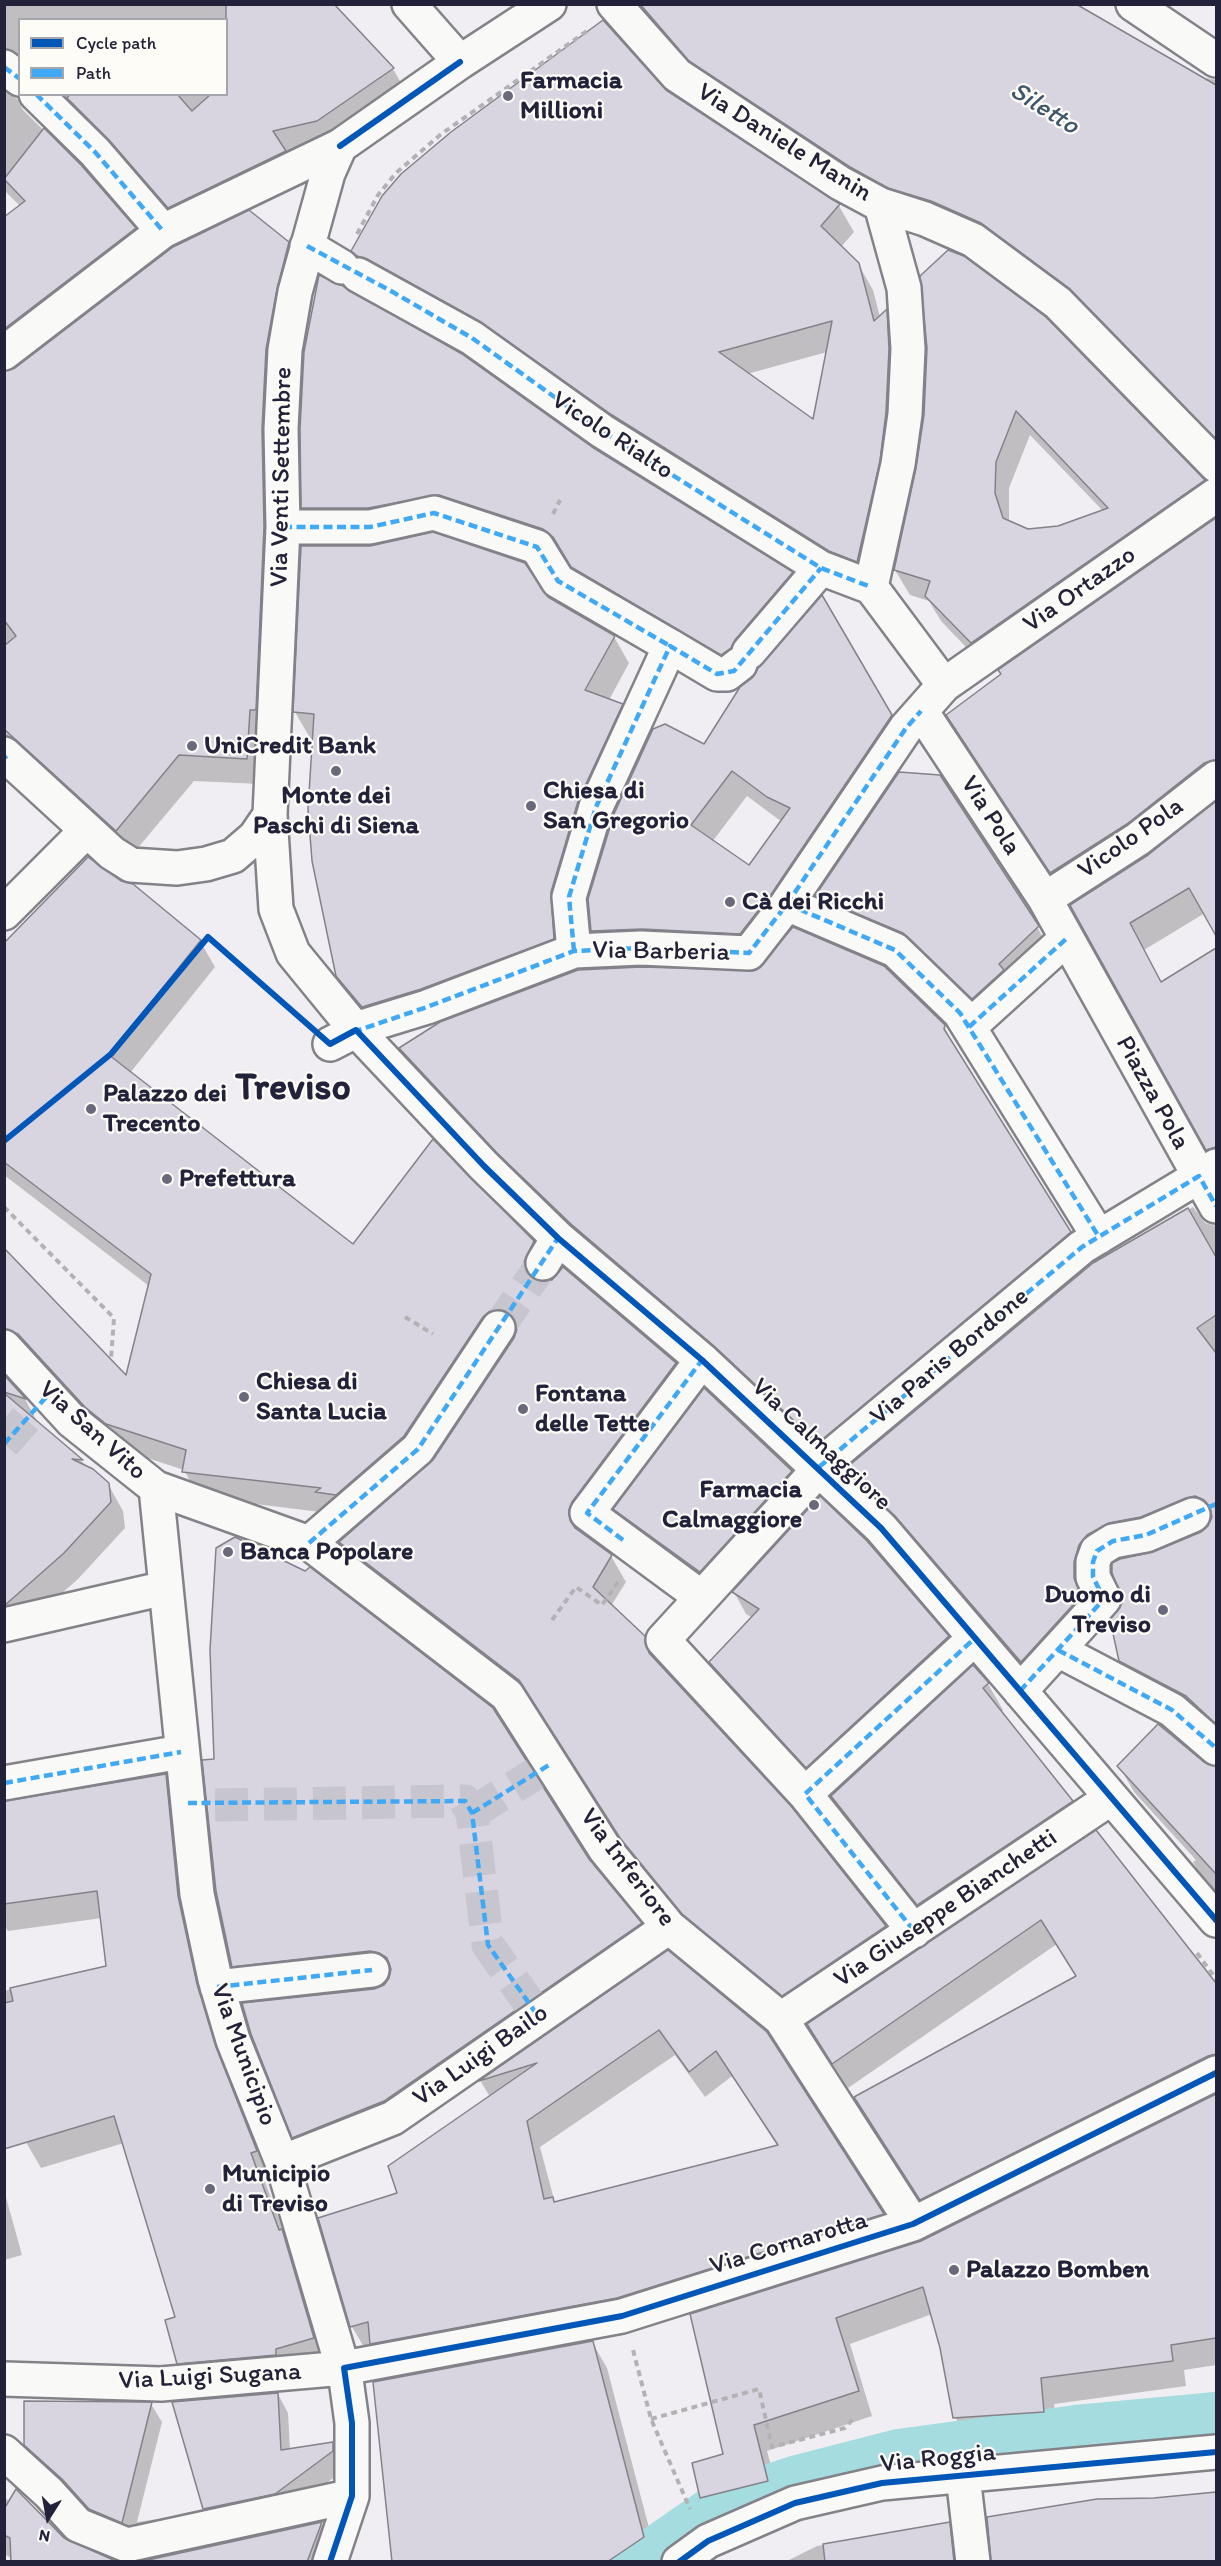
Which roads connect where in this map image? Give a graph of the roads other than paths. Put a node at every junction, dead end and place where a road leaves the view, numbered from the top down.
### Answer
1 (409, 4) edge
2 (549, 4) edge
3 (1133, 4) edge
4 (604, 15) edge
5 (1216, 60) edge
6 (460, 62) junction
7 (4, 67) edge
8 (18, 78) edge
9 (38, 96) edge
10 (340, 146) junction
11 (881, 205) junction
12 (163, 231) junction
13 (307, 246) junction
14 (4, 353) edge
15 (1216, 465) edge
16 (1216, 495) edge
17 (283, 527) junction
18 (821, 568) junction
19 (871, 587) junction
20 (670, 646) junction
21 (944, 685) junction
22 (921, 711) junction
23 (5, 756) edge
24 (1216, 778) edge
25 (270, 815) junction
26 (87, 830) junction
27 (787, 904) junction
28 (4, 913) edge
29 (1056, 920) junction
30 (574, 951) junction
31 (965, 1020) junction
32 (343, 1037) junction
33 (1208, 1171) edge
34 (1216, 1206) edge
35 (1090, 1242) junction
36 (498, 1329) tunnel mouth
37 (4, 1347) edge
38 (702, 1360) junction
39 (819, 1467) junction
40 (156, 1488) junction
41 (1206, 1509) edge
42 (309, 1543) junction
43 (165, 1588) junction
44 (701, 1597) junction
45 (4, 1625) edge
46 (975, 1638) junction
47 (1058, 1650) junction
48 (1020, 1691) junction
49 (1216, 1748) edge
50 (181, 1752) junction
51 (4, 1783) edge
52 (805, 1794) junction
53 (1111, 1798) junction
54 (1216, 1920) edge
55 (669, 1927) junction
56 (914, 1931) junction
57 (372, 1970) dead end
58 (218, 1987) junction
59 (781, 2019) junction
60 (1216, 2073) edge
61 (282, 2162) junction
62 (913, 2224) junction
63 (344, 2368) junction
64 (4, 2379) edge
65 (4, 2452) edge
66 (1216, 2452) edge
67 (963, 2476) junction
68 (352, 2496) junction
69 (682, 2560) edge
70 (330, 2562) edge
71 (974, 2562) edge

1 - 6 street
2 - 6 street
3 - 5 street
4 - 11 street, Via Daniele Manin
6 - 10 street
7 - 8 street
9 - 12 street
10 - 12 street
10 - 13 street, Via Venti Settembre
11 - 15 street, Via Daniele Manin
11 - 19 street
12 - 14 street
13 - 17 street, Via Venti Settembre
13 - 18 street, Vicolo Rialto
16 - 21 street, Via Ortazzo
17 - 20 street
17 - 25 street, Via Venti Settembre
18 - 19 street, Vicolo Rialto
18 - 20 street
19 - 21 street
20 - 30 street
21 - 22 street, Via Ortazzo
22 - 27 street, Via Barberia
22 - 29 street, Via Pola
23 - 26 street
24 - 29 street, Vicolo Pola
25 - 26 street
25 - 32 street, Via Venti Settembre
26 - 28 street
27 - 30 street, Via Barberia
27 - 31 street
29 - 31 street
29 - 33 street, Piazza Pola
30 - 32 street, Via Barberia
31 - 35 street
32 - 38 street, Via Calmaggiore
33 - 34 street
33 - 35 street, Piazza Pola
35 - 39 street, Via Paris Bordone
36 - 42 street
37 - 40 street, Via San Vito
38 - 39 street, Via Calmaggiore
38 - 44 street
39 - 44 street, Via Paris Bordone
39 - 46 street, Via Calmaggiore
40 - 42 street, Via San Vito
40 - 43 street, Via Municipio
41 - 47 street
42 - 55 street, Via Inferiore
43 - 45 street
43 - 50 street, Via Municipio
44 - 52 street, Via Paris Bordone
46 - 48 street, Via Calmaggiore
46 - 52 street
47 - 48 street
47 - 49 street
48 - 53 street, Via Calmaggiore
50 - 51 street
50 - 58 street, Via Municipio
52 - 56 street
53 - 54 street, Via Calmaggiore
53 - 56 street, Via Giuseppe Bianchetti
55 - 59 street, Via Inferiore
55 - 61 street, Via Luigi Bailo
56 - 59 street, Via Giuseppe Bianchetti
57 - 58 street
58 - 61 street, Via Municipio
59 - 62 street, Via Inferiore
60 - 62 street, Via Cornarotta
61 - 63 street, Via Municipio
62 - 63 street, Via Cornarotta
63 - 64 street, Via Luigi Sugana
63 - 68 street, Via Municipio
65 - 68 street
66 - 67 street, Via Roggia
67 - 69 street, Via Roggia
67 - 71 street
68 - 70 street, Via Municipio

